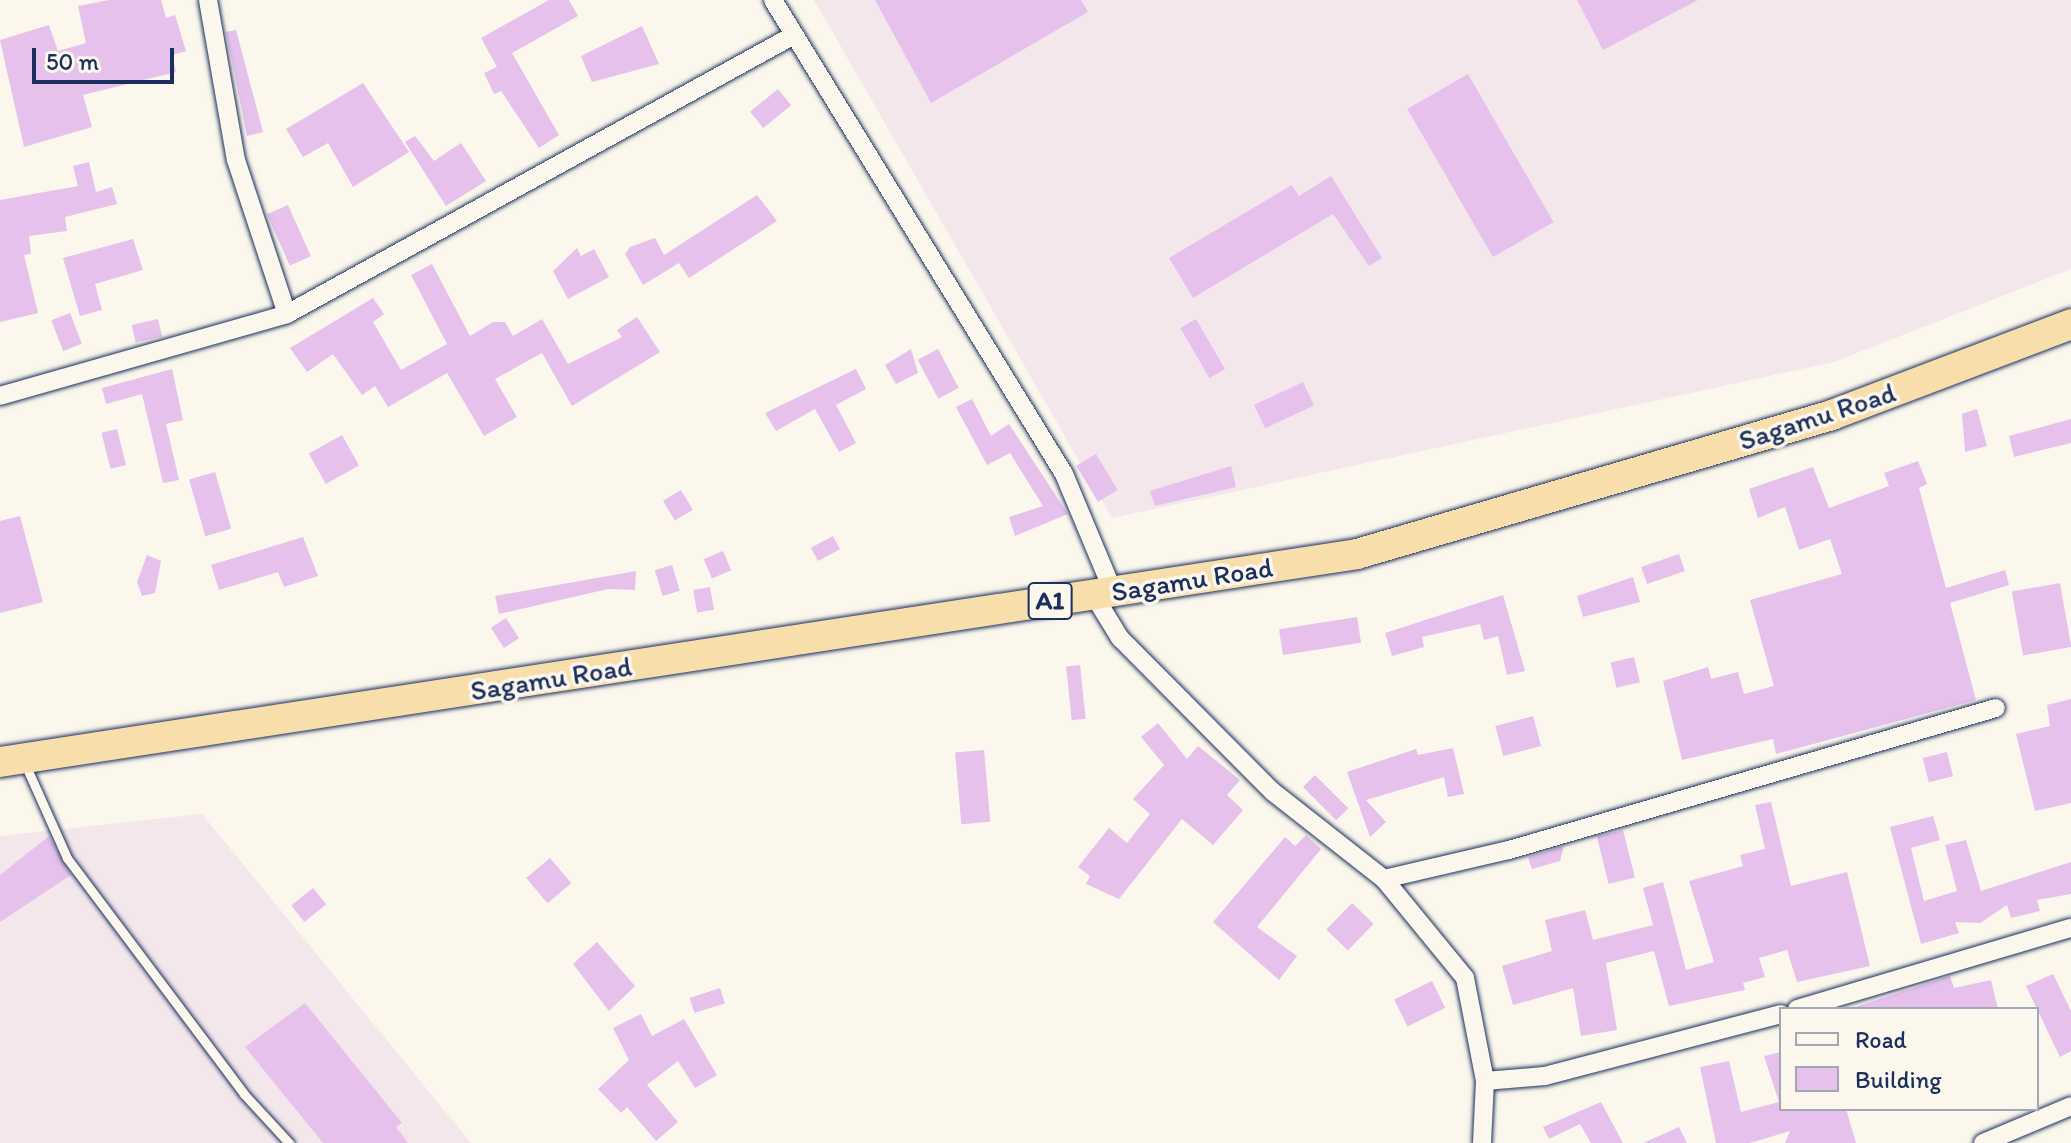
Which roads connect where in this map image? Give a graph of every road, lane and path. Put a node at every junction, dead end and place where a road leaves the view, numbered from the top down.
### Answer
1 (208, 0) edge
2 (773, 0) edge
3 (794, 35) junction
4 (287, 314) junction
5 (2071, 324) edge
6 (0, 396) edge
7 (1103, 593) junction
8 (1996, 708) dead end
9 (11, 760) edge
10 (1384, 879) junction
11 (2071, 928) edge
12 (1804, 1007) edge
13 (1779, 1015) edge
14 (1485, 1081) junction
15 (2071, 1106) edge
16 (289, 1143) edge
17 (1482, 1143) edge
18 (1983, 1143) edge

1 - 4 street
2 - 3 street
3 - 4 street
3 - 7 street
4 - 6 street
5 - 7 highway, Sagamu Road / A1
7 - 9 highway, Sagamu Road / A1
7 - 10 street
8 - 10 street
9 - 16 lane
10 - 14 street
11 - 12 street
13 - 14 street
14 - 17 street
15 - 18 street

